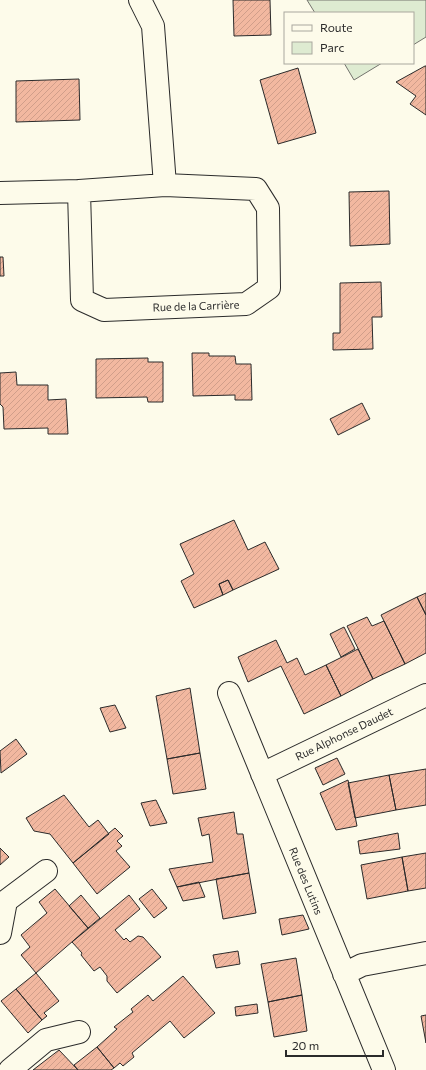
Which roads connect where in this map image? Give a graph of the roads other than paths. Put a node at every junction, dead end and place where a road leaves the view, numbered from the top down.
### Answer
1 (140, 0) edge
2 (165, 185) junction
3 (79, 191) junction
4 (0, 193) edge
5 (229, 693) dead end
6 (426, 695) edge
7 (262, 774) junction
8 (46, 871) dead end
9 (0, 933) edge
10 (426, 953) edge
11 (344, 974) junction
12 (79, 1032) dead end
13 (10, 1070) edge
14 (384, 1070) edge

1 - 2 street
2 - 3 street, Rue de la Carrière
2 - 3 street, Rue de la Carrière
3 - 4 street, Rue de la Carrière
5 - 7 street, Rue des Lutins
6 - 7 street, Rue Alphonse Daudet
7 - 11 street, Rue des Lutins
8 - 9 street
10 - 11 street
11 - 14 street, Rue des Lutins
12 - 13 street

